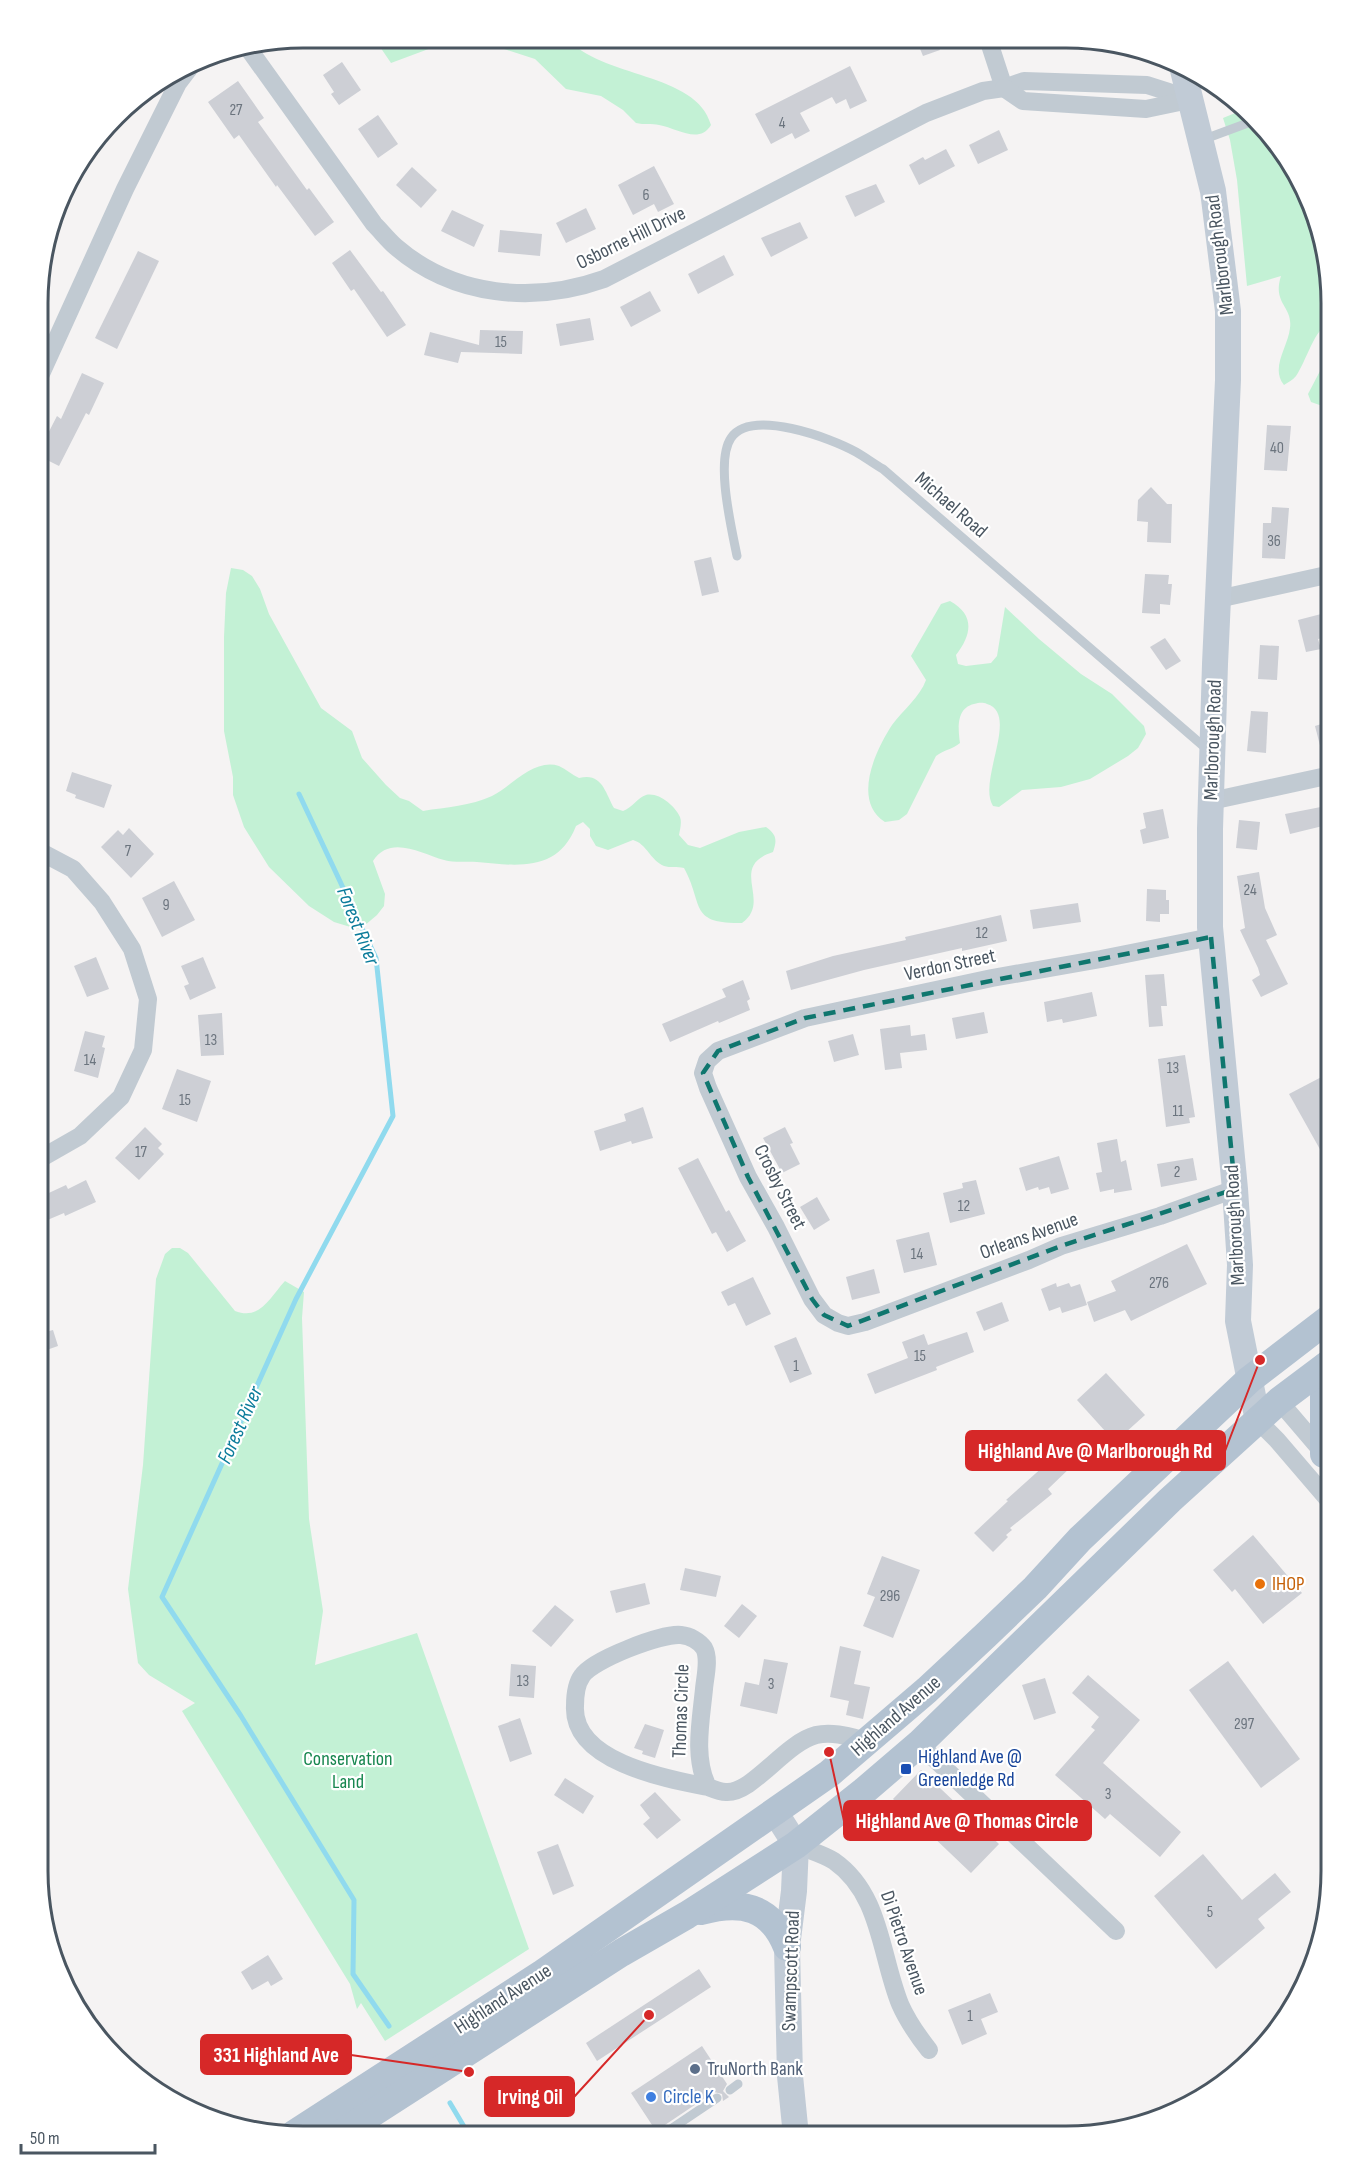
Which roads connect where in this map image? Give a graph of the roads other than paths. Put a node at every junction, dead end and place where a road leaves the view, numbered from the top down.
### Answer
1 (991, 48) edge
2 (252, 53) edge
3 (1185, 77) edge
4 (181, 79) edge
5 (1004, 88) junction
6 (1191, 99) junction
7 (1247, 124) edge
8 (1202, 140) junction
9 (48, 358) edge
10 (737, 556) dead end
11 (1321, 576) edge
12 (1218, 599) junction
13 (1213, 754) junction
14 (1321, 777) edge
15 (1211, 801) junction
16 (48, 856) edge
17 (1211, 937) junction
18 (707, 1061) joint
19 (48, 1155) edge
20 (1235, 1189) junction
21 (838, 1323) joint
22 (1321, 1325) edge
23 (1321, 1370) edge
24 (1249, 1380) junction
25 (1279, 1401) junction
26 (1258, 1421) junction
27 (1321, 1450) edge
28 (1321, 1491) edge
29 (867, 1741) junction
30 (919, 1744) junction
31 (708, 1787) junction
32 (775, 1812) junction
33 (796, 1845) junction
34 (687, 1915) junction
35 (1116, 1931) dead end
36 (787, 1947) junction
37 (929, 2050) dead end
38 (717, 2098) dead end
39 (306, 2126) edge
40 (351, 2126) edge
41 (675, 2126) edge
42 (795, 2126) edge

1 - 5 street
2 - 5 street, Osborne Hill Drive
3 - 6 street, Marlborough Road
4 - 9 street
5 - 6 street
6 - 8 street, Marlborough Road
7 - 8 lane
8 - 12 street, Marlborough Road
10 - 13 lane, Michael Road
11 - 12 street
12 - 13 street, Marlborough Road
13 - 15 street, Marlborough Road
14 - 15 street
15 - 17 street, Marlborough Road
16 - 19 street
17 - 18 street, Verdon Street
17 - 20 street, Marlborough Road
18 - 21 street, Crosby Street
20 - 21 street, Orleans Avenue
20 - 24 street, Marlborough Road
22 - 24 main road, Highland Avenue
23 - 25 main road, Highland Avenue
24 - 25 street
24 - 26 street, Marlborough Road
24 - 29 main road, Highland Avenue
25 - 26 main road, Highland Avenue
25 - 27 street
26 - 28 street
26 - 30 main road, Highland Avenue
29 - 31 street, Thomas Circle
29 - 32 main road, Highland Avenue
30 - 33 main road, Highland Avenue
30 - 35 street
31 - 31 street, Thomas Circle
32 - 33 street
32 - 39 main road, Highland Avenue
33 - 34 main road, Highland Avenue
33 - 36 street, Swampscott Road
33 - 37 street, Di Pietro Avenue
34 - 36 main road
34 - 40 main road, Highland Avenue
36 - 42 street, Swampscott Road
38 - 41 lane

